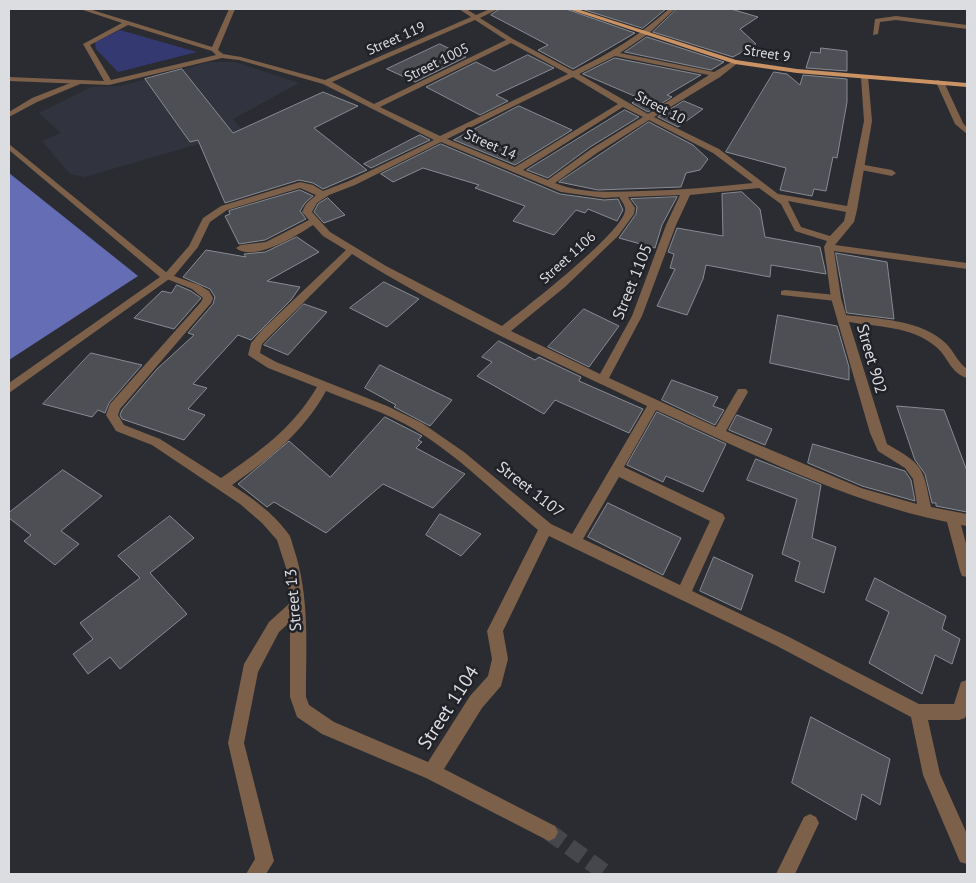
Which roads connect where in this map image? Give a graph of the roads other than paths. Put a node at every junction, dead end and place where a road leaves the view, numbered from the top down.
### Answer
1 (83, 9) edge
2 (232, 9) edge
3 (462, 9) edge
4 (495, 9) edge
5 (571, 9) edge
6 (672, 9) edge
7 (475, 16) junction
8 (128, 23) junction
9 (967, 28) edge
10 (646, 33) junction
11 (874, 34) dead end
12 (511, 40) junction
13 (214, 50) junction
14 (614, 54) junction
15 (222, 56) junction
16 (735, 62) junction
17 (575, 74) junction
18 (717, 74) junction
19 (864, 78) junction
20 (9, 79) edge
21 (81, 82) junction
22 (326, 82) junction
23 (940, 82) junction
24 (109, 83) junction
25 (967, 85) edge
26 (622, 104) junction
27 (374, 107) junction
28 (9, 115) edge
29 (647, 117) junction
30 (967, 132) edge
31 (442, 138) junction
32 (9, 146) edge
33 (859, 167) junction
34 (515, 171) junction
35 (892, 173) dead end
36 (548, 184) junction
37 (760, 185) junction
38 (686, 192) junction
39 (622, 194) junction
40 (323, 195) junction
41 (775, 195) junction
42 (852, 210) junction
43 (313, 224) junction
44 (830, 244) junction
45 (241, 248) dead end
46 (351, 250) junction
47 (967, 266) edge
48 (167, 277) junction
49 (785, 293) dead end
50 (836, 298) junction
51 (842, 318) junction
52 (502, 332) junction
53 (967, 374) edge
54 (603, 379) junction
55 (324, 386) junction
56 (9, 389) edge
57 (742, 392) dead end
58 (653, 405) junction
59 (719, 433) junction
60 (618, 470) junction
61 (222, 485) junction
62 (925, 510) junction
63 (952, 517) junction
64 (967, 520) edge
65 (546, 528) junction
66 (574, 543) junction
67 (967, 571) edge
68 (683, 595) junction
69 (298, 606) junction
70 (967, 688) edge
71 (918, 712) junction
72 (432, 772) junction
73 (810, 823) dead end
74 (549, 832) tunnel mouth
75 (967, 855) edge
76 (255, 874) edge
77 (785, 874) edge

1 - 8 street
2 - 13 street
3 - 7 street, Street 10
4 - 7 street, Street 119
5 - 10 main road, Street 9
6 - 10 street
7 - 12 street, Street 10
7 - 22 street, Street 119
8 - 13 street
8 - 24 street
9 - 11 street
10 - 14 street
10 - 16 main road, Street 9
12 - 17 street, Street 10
12 - 27 street, Street 1005
13 - 15 street
14 - 17 street
14 - 18 street
15 - 22 street, Street 14
15 - 24 street
16 - 18 street
16 - 19 main road, Street 9
17 - 26 street, Street 10
17 - 31 street
18 - 29 street
19 - 23 main road, Street 9
19 - 33 street
20 - 21 street
21 - 24 street
21 - 28 street
22 - 27 street, Street 14
23 - 25 main road, Street 9
23 - 30 street
26 - 29 street, Street 10
26 - 34 street
27 - 31 street, Street 14
29 - 36 street
29 - 37 street, Street 10
31 - 34 street, Street 14
31 - 40 street
32 - 48 street
33 - 35 street
33 - 42 street
34 - 36 street, Street 14
36 - 39 street, Street 14
37 - 38 street, Street 14
37 - 41 street, Street 10
38 - 39 street, Street 14
38 - 54 street, Street 1105
39 - 52 street, Street 1106
40 - 43 street
40 - 48 street
41 - 42 street
41 - 44 street, Street 10
42 - 44 street
43 - 45 street
43 - 46 street
44 - 47 street, Street 10
44 - 50 street, Street 902
46 - 52 street
46 - 55 street, Street 1107
48 - 56 street
48 - 61 street, Street 13
49 - 50 street
50 - 51 street, Street 902
51 - 53 street
51 - 62 street, Street 902
52 - 54 street
54 - 58 street
55 - 61 street
55 - 65 street, Street 1107
57 - 59 street
58 - 59 street
58 - 60 street
59 - 62 street
60 - 66 street
60 - 68 street
61 - 69 street, Street 13
62 - 63 street
63 - 64 street
63 - 67 street
65 - 66 street, Street 1107
65 - 72 street, Street 1104
66 - 68 street, Street 1107
68 - 71 street, Street 1107
69 - 72 street, Street 13
69 - 76 street
70 - 71 street
71 - 75 street
72 - 74 street, Street 13
73 - 77 street

